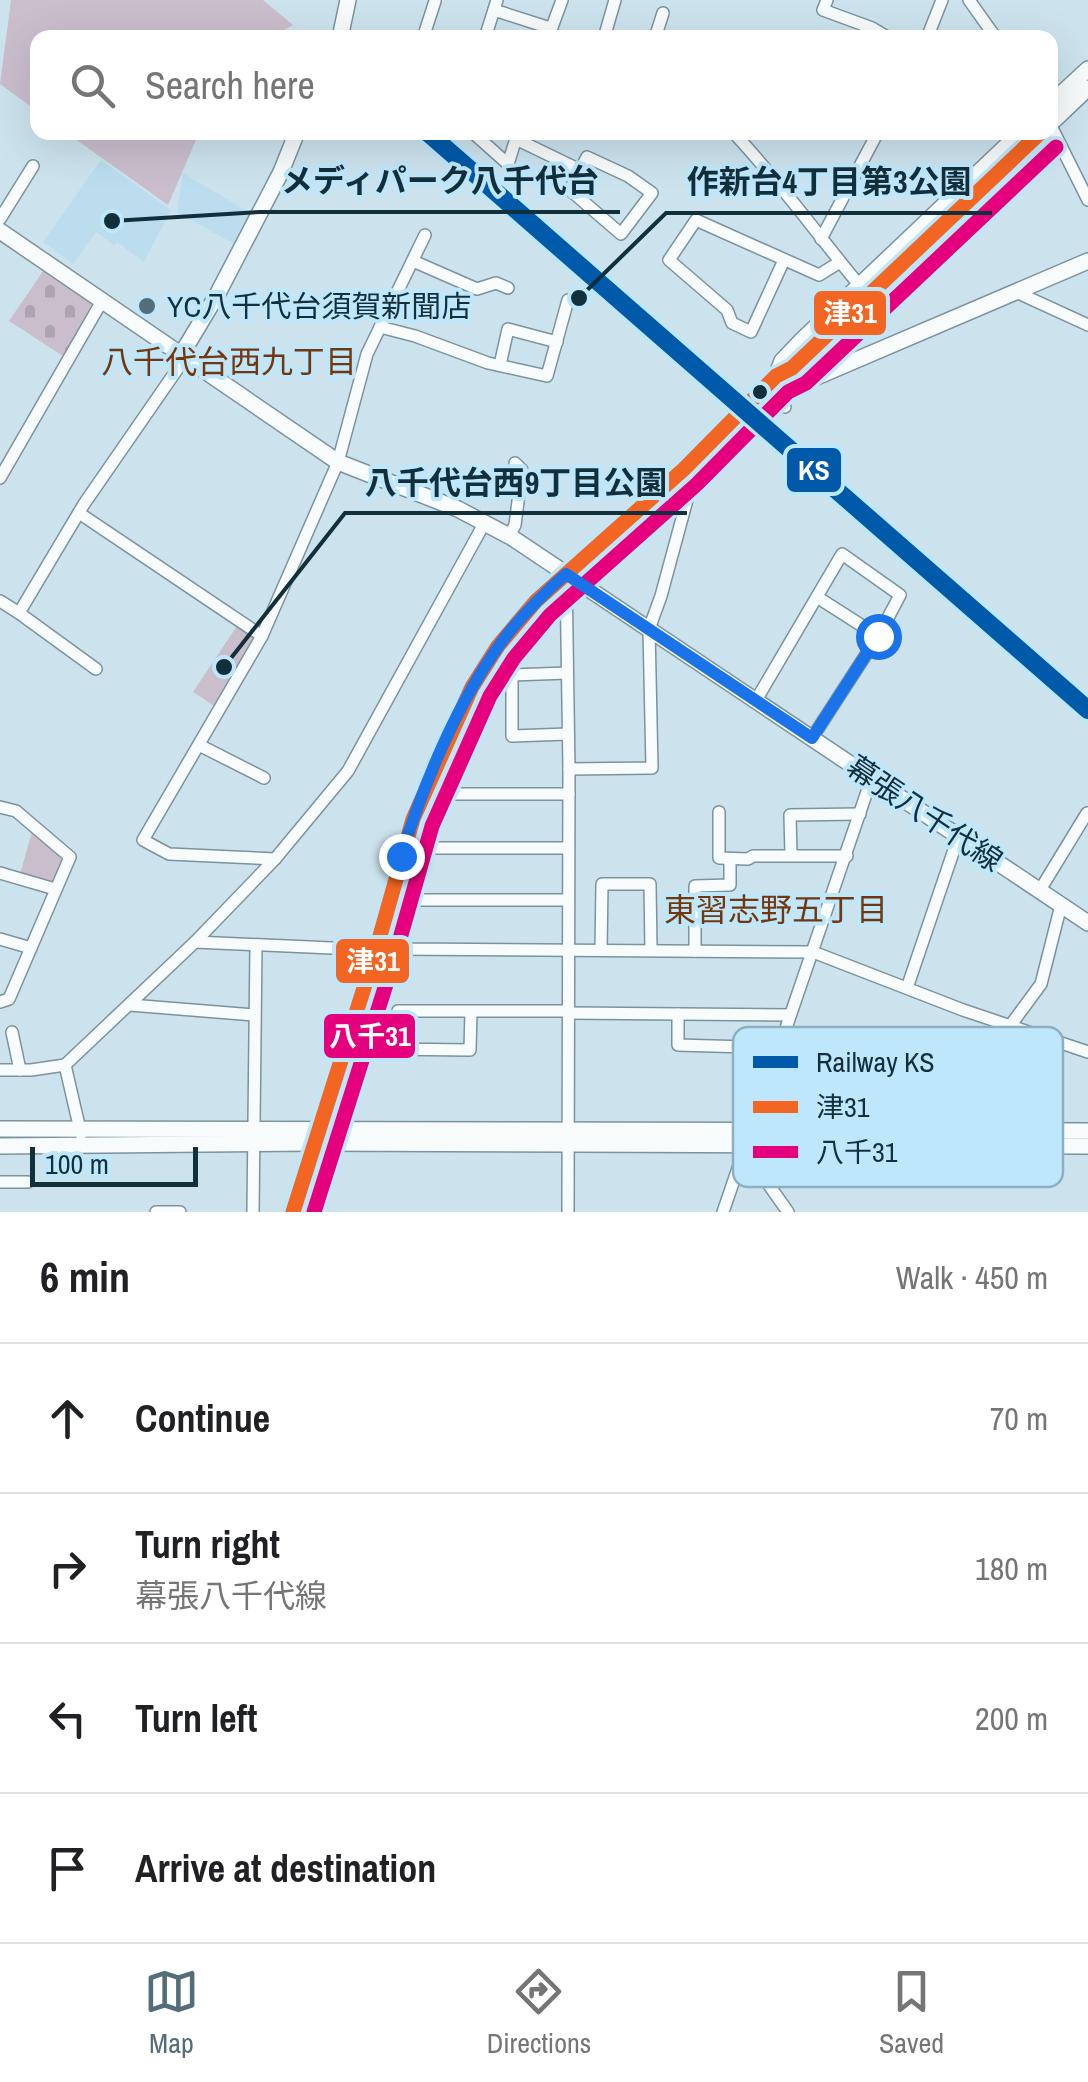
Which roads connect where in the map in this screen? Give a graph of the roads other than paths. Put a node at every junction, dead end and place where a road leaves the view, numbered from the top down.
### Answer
1 (348, 0) edge
2 (434, 0) edge
3 (562, 0) edge
4 (615, 0) edge
5 (827, 0) edge
6 (942, 0) edge
7 (969, 0) edge
8 (496, 5) edge
9 (663, 13) dead end
10 (342, 30) edge
11 (425, 30) edge
12 (488, 30) edge
13 (543, 30) edge
14 (550, 30) edge
15 (606, 30) edge
16 (658, 30) edge
17 (875, 30) edge
18 (929, 30) edge
19 (990, 30) edge
20 (1088, 69) edge
21 (1088, 88) edge
22 (1058, 97) edge
23 (1058, 116) edge
24 (290, 140) edge
25 (481, 140) edge
26 (516, 140) edge
27 (524, 140) edge
28 (740, 140) edge
29 (874, 140) edge
30 (1013, 140) edge
31 (1033, 140) edge
32 (1058, 140) edge
33 (33, 166) dead end
34 (580, 170) junction
35 (1088, 200) edge
36 (0, 219) edge
37 (0, 231) edge
38 (426, 235) dead end
39 (820, 239) junction
40 (784, 260) junction
41 (412, 261) junction
42 (1088, 261) edge
43 (840, 262) junction
44 (508, 288) dead end
45 (864, 291) junction
46 (1016, 292) junction
47 (102, 300) junction
48 (568, 300) dead end
49 (1088, 325) edge
50 (380, 328) junction
51 (557, 342) junction
52 (183, 357) junction
53 (500, 366) junction
54 (781, 373) junction
55 (763, 388) junction
56 (784, 407) dead end
57 (338, 462) junction
58 (516, 464) dead end
59 (684, 468) junction
60 (0, 478) edge
61 (79, 513) junction
62 (485, 522) junction
63 (509, 536) junction
64 (566, 574) junction
65 (817, 597) junction
66 (0, 601) edge
67 (19, 612) junction
68 (648, 629) junction
69 (262, 636) junction
70 (878, 636) junction
71 (96, 670) dead end
72 (568, 674) junction
73 (512, 675) junction
74 (756, 702) junction
75 (568, 734) junction
76 (812, 738) junction
77 (199, 745) junction
78 (568, 768) junction
79 (872, 777) junction
80 (264, 778) dead end
81 (444, 794) junction
82 (568, 794) junction
83 (0, 806) edge
84 (719, 812) dead end
85 (1086, 813) edge
86 (860, 814) junction
87 (959, 835) junction
88 (423, 848) junction
89 (568, 848) junction
90 (790, 855) junction
91 (847, 856) junction
92 (274, 859) junction
93 (730, 859) junction
94 (0, 873) edge
95 (56, 889) junction
96 (1040, 890) junction
97 (410, 900) junction
98 (568, 900) junction
99 (1061, 904) junction
100 (1088, 923) edge
101 (0, 940) edge
102 (195, 942) junction
103 (256, 946) junction
104 (31, 948) junction
105 (376, 950) junction
106 (568, 950) junction
107 (601, 950) junction
108 (651, 950) junction
109 (695, 951) junction
110 (814, 952) junction
111 (907, 988) junction
112 (0, 1002) edge
113 (130, 1005) junction
114 (471, 1012) junction
115 (568, 1012) junction
116 (678, 1014) junction
117 (254, 1015) junction
118 (790, 1015) junction
119 (1010, 1026) junction
120 (786, 1027) edge
121 (1013, 1027) edge
122 (12, 1032) dead end
123 (1063, 1044) edge
124 (733, 1047) edge
125 (1088, 1052) edge
126 (65, 1065) junction
127 (0, 1070) edge
128 (20, 1070) junction
129 (0, 1129) edge
130 (1063, 1132) edge
131 (1088, 1132) edge
132 (254, 1136) junction
133 (317, 1136) junction
134 (81, 1137) junction
135 (733, 1137) edge
136 (567, 1138) junction
137 (1063, 1145) edge
138 (0, 1146) edge
139 (1088, 1146) edge
140 (0, 1182) edge
141 (28, 1182) dead end
142 (733, 1184) edge
143 (770, 1187) edge
144 (156, 1212) edge
145 (180, 1212) edge
146 (254, 1212) edge
147 (293, 1212) edge
148 (568, 1212) edge
149 (724, 1212) edge
150 (788, 1212) edge

1 - 10 street
2 - 11 street
3 - 14 street
4 - 15 street
5 - 17 street
6 - 18 street
7 - 19 street
8 - 12 street
8 - 13 street
9 - 16 street
20 - 22 street
21 - 23 street
24 - 52 street
25 - 26 street
27 - 34 street
28 - 39 street
29 - 39 street
30 - 45 street
31 - 45 street
32 - 35 street
33 - 36 street
34 - 34 street
37 - 47 street, 幕張八千代線
38 - 41 street
39 - 43 street
40 - 40 street
40 - 43 street
41 - 44 street
41 - 50 street
42 - 46 street
43 - 45 street
45 - 54 street
46 - 49 street
46 - 54 street
47 - 52 street, 幕張八千代線
47 - 60 street
48 - 51 street
50 - 53 street
50 - 57 street
51 - 53 street
51 - 53 street
52 - 57 street, 幕張八千代線
52 - 61 street
54 - 55 street
55 - 56 street
55 - 59 street
57 - 62 street, 幕張八千代線
57 - 69 street
58 - 63 street
59 - 64 street
59 - 68 street
61 - 67 street
61 - 69 street
62 - 63 street, 幕張八千代線
62 - 92 street
63 - 64 street, 幕張八千代線
64 - 68 street, 幕張八千代線
64 - 72 street
64 - 105 street
65 - 70 street
65 - 70 street
65 - 74 street
66 - 67 street
67 - 71 street
68 - 74 street, 幕張八千代線
68 - 78 street
69 - 77 street
70 - 76 street
72 - 73 street
72 - 75 street
73 - 75 street
73 - 81 street
74 - 76 street, 幕張八千代線
75 - 78 street
76 - 79 street, 幕張八千代線
77 - 80 street
77 - 92 street
78 - 82 street
79 - 86 street
79 - 87 street, 幕張八千代線
81 - 82 street
81 - 88 street
82 - 89 street
83 - 95 street
84 - 93 street
85 - 96 street
86 - 90 street
86 - 91 street
87 - 96 street, 幕張八千代線
87 - 111 street
88 - 89 street
88 - 97 street
89 - 98 street
90 - 91 street
90 - 93 street
91 - 110 street
92 - 102 street
93 - 109 street
94 - 95 street
95 - 104 street
96 - 99 street, 幕張八千代線
97 - 98 street
97 - 106 street
98 - 106 street
99 - 100 street, 幕張八千代線
99 - 119 street
101 - 104 street
102 - 103 street
102 - 113 street
103 - 105 street
103 - 117 street
104 - 112 street
105 - 133 street
106 - 107 street
106 - 115 street
107 - 108 street
107 - 108 street
108 - 109 street
109 - 110 street
110 - 111 street
110 - 118 street
111 - 119 street
113 - 117 street
113 - 126 street
114 - 114 street
114 - 115 street
115 - 116 street
115 - 136 street
116 - 118 street
116 - 124 street
117 - 132 street
118 - 120 street
119 - 121 street
122 - 128 street
123 - 125 street
126 - 128 street
126 - 134 street
127 - 128 street
129 - 134 street
130 - 131 street
132 - 133 street
132 - 134 street
132 - 146 street
133 - 136 street
133 - 147 street
134 - 138 street
135 - 136 street
136 - 148 street
137 - 139 street
140 - 141 street
142 - 149 street
143 - 150 street
144 - 145 street

